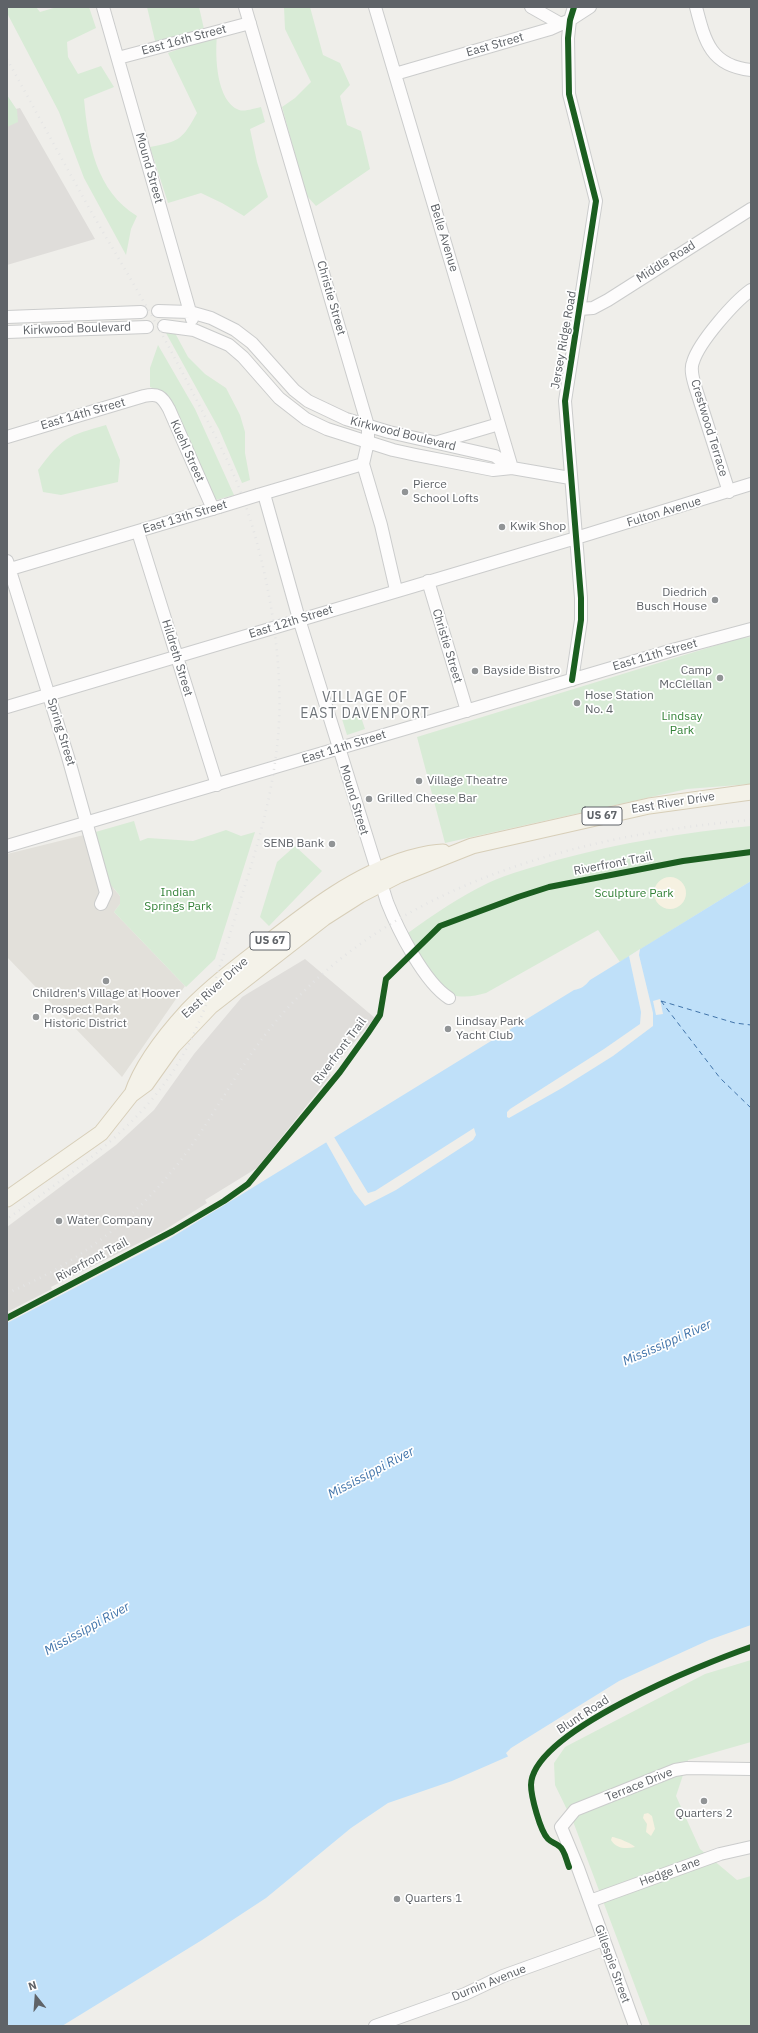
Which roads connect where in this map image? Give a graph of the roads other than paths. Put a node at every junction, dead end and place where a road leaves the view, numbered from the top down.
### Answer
1 (103, 7) edge
2 (245, 7) edge
3 (375, 7) edge
4 (531, 7) edge
5 (574, 7) edge
6 (590, 7) edge
7 (696, 7) edge
8 (566, 22) junction
9 (250, 23) junction
10 (118, 58) junction
11 (751, 70) edge
12 (395, 74) junction
13 (751, 209) edge
14 (751, 290) edge
15 (580, 310) junction
16 (158, 311) dead end
17 (141, 312) dead end
18 (190, 312) junction
19 (7, 317) edge
20 (164, 326) dead end
21 (147, 327) dead end
22 (194, 330) junction
23 (7, 332) edge
24 (158, 395) joint
25 (499, 424) junction
26 (368, 426) junction
27 (7, 437) edge
28 (368, 442) junction
29 (436, 442) junction
30 (404, 452) junction
31 (363, 464) junction
32 (512, 468) junction
33 (570, 478) junction
34 (751, 484) edge
35 (729, 492) junction
36 (261, 495) junction
37 (216, 508) junction
38 (138, 532) junction
39 (576, 538) junction
40 (8, 567) edge
41 (428, 581) junction
42 (396, 590) junction
43 (299, 619) junction
44 (751, 629) edge
45 (177, 656) junction
46 (572, 680) junction
47 (49, 694) junction
48 (7, 707) edge
49 (467, 711) junction
50 (339, 749) junction
51 (217, 785) junction
52 (751, 792) edge
53 (86, 823) junction
54 (7, 846) edge
55 (378, 878) junction
56 (101, 904) dead end
57 (449, 998) dead end
58 (7, 1198) edge
59 (751, 1769) edge
60 (560, 1827) joint
61 (751, 1847) edge
62 (590, 1901) junction
63 (603, 1940) junction
64 (375, 2026) edge
65 (635, 2026) edge

1 - 10 street, Mound Street
2 - 9 street, Christie Street
3 - 12 street, Belle Avenue
4 - 8 street
5 - 8 street, Jersey Ridge Road
6 - 8 street, East Street
7 - 11 street
8 - 12 street, East Street
8 - 15 street, Jersey Ridge Road
9 - 10 street, East 16th Street
9 - 26 street, Christie Street
10 - 18 street, Mound Street
12 - 25 street, Belle Avenue
13 - 15 street, Middle Road
14 - 35 street, Crestwood Terrace
15 - 33 street, Jersey Ridge Road
16 - 18 street, Kirkwood Boulevard
17 - 19 street, Kirkwood Boulevard
18 - 22 street, Mound Street
18 - 26 street, Kirkwood Boulevard
20 - 22 street, Kirkwood Boulevard
21 - 23 street, Kirkwood Boulevard
22 - 28 street, Kirkwood Boulevard
24 - 27 street, East 14th Street
24 - 37 street, Kuehl Street
25 - 29 street
25 - 32 street, Belle Avenue
26 - 28 street, Christie Street
26 - 29 street, Kirkwood Boulevard
28 - 30 street, Kirkwood Boulevard
28 - 31 street, Christie Street
29 - 30 street
29 - 32 street, Kirkwood Boulevard
30 - 32 street, Kirkwood Boulevard
31 - 36 street, East 13th Street
31 - 42 street, Christie Street
32 - 33 street, Kirkwood Boulevard
33 - 39 street, Jersey Ridge Road
34 - 35 street, Fulton Avenue
35 - 39 street, Fulton Avenue
36 - 37 street, East 13th Street, bridge
36 - 43 street, Mound Street
37 - 38 street, East 13th Street
38 - 40 street, East 13th Street
38 - 45 street, Hildreth Street
39 - 41 street, East 12th Street
39 - 46 street, Jersey Ridge Road
40 - 47 street, Spring Street
41 - 42 street, East 12th Street
41 - 49 street, Christie Street
42 - 43 street, East 12th Street
43 - 45 street, East 12th Street
43 - 50 street, Mound Street
44 - 46 street, East 11th Street
45 - 47 street, East 12th Street
45 - 51 street, Hildreth Street
46 - 49 street, East 11th Street
47 - 48 street, East 12th Street
47 - 53 street, Spring Street
49 - 50 street, East 11th Street
50 - 51 street, East 11th Street
50 - 55 street, Mound Street
51 - 53 street, East 11th Street
52 - 55 main road, East River Drive / US 67
53 - 54 street, East 11th Street
53 - 56 street, Spring Street
55 - 57 street, Mound Street
55 - 58 main road, East River Drive / US 67
59 - 60 street, Terrace Drive
60 - 62 street, Gillespie Street
61 - 62 street, Hedge Lane
62 - 63 street, Gillespie Street
63 - 64 street, Durnin Avenue
63 - 65 street, Gillespie Street

